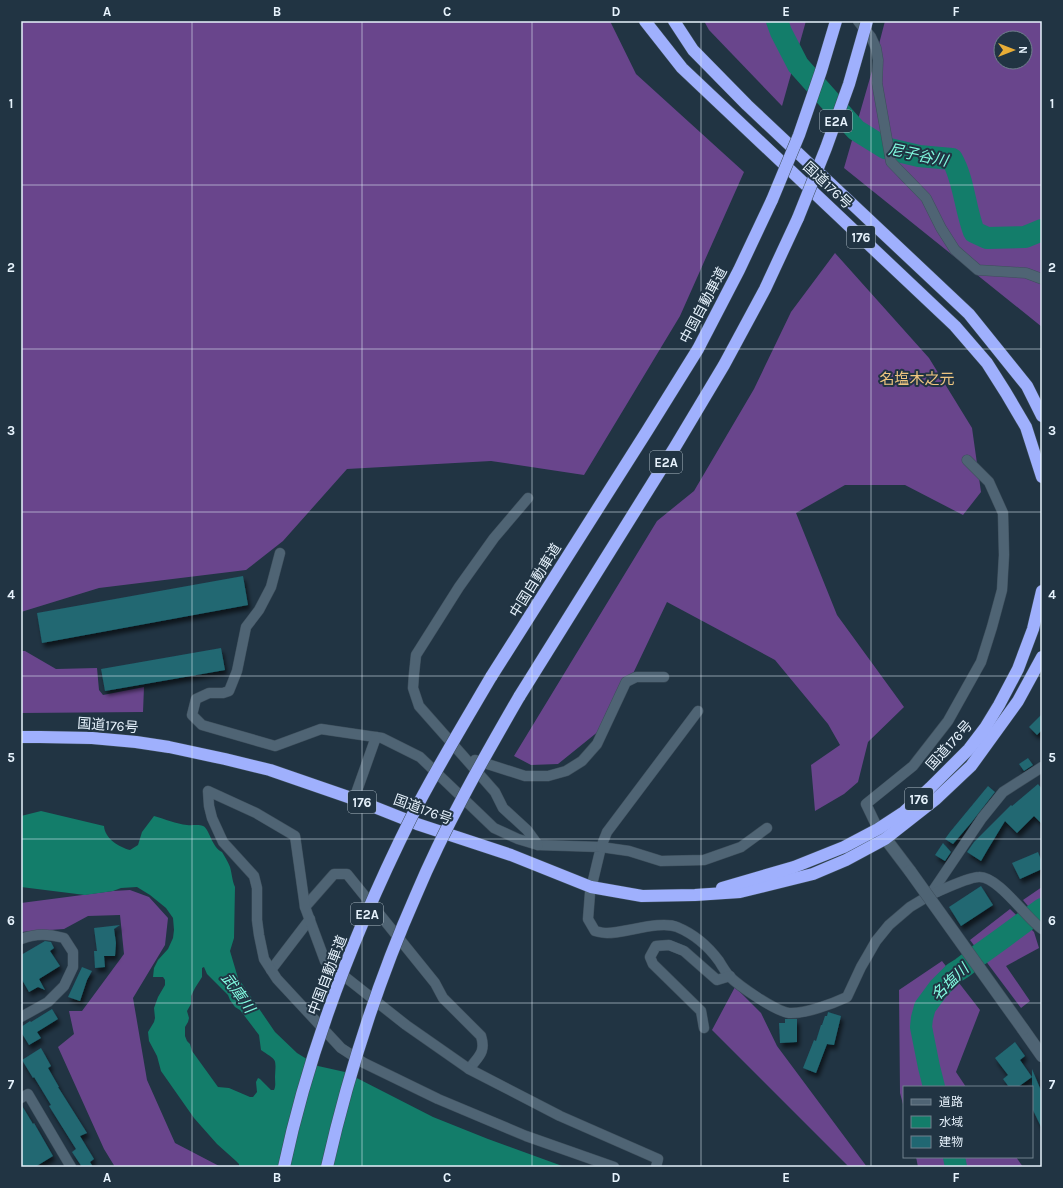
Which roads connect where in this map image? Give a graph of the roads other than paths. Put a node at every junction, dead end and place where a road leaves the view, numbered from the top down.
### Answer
1 (645, 21) edge
2 (674, 21) edge
3 (836, 21) edge
4 (858, 21) edge
5 (867, 21) edge
6 (1042, 279) edge
7 (1042, 416) edge
8 (967, 460) dead end
9 (1042, 477) edge
10 (528, 498) dead end
11 (280, 553) dead end
12 (1042, 591) edge
13 (1042, 657) edge
14 (664, 677) dead end
15 (698, 711) dead end
16 (21, 737) edge
17 (376, 737) junction
18 (463, 756) junction
19 (1042, 767) edge
20 (354, 799) junction
21 (767, 828) dead end
22 (881, 834) junction
23 (538, 845) junction
24 (601, 847) junction
25 (591, 887) junction
26 (930, 895) junction
27 (305, 907) junction
28 (310, 919) junction
29 (1042, 929) edge
30 (21, 939) edge
31 (271, 970) junction
32 (730, 976) junction
33 (21, 1017) edge
34 (704, 1028) dead end
35 (1042, 1056) edge
36 (469, 1069) junction
37 (21, 1098) edge
38 (71, 1167) edge
39 (284, 1167) edge
40 (327, 1167) edge
41 (614, 1167) edge
42 (656, 1167) edge

1 - 9 highway, 国道176号 / 176
2 - 7 highway, 国道176号 / 176
3 - 39 highway, 中国自動車道 / E2A, bridge
4 - 6 street
5 - 40 highway, E2A, bridge
8 - 22 street
10 - 18 street
11 - 17 street
12 - 22 highway, 国道176号 / 176
13 - 22 highway, 国道176号 / 176
14 - 18 street
15 - 24 street
16 - 20 highway, 国道176号 / 176
17 - 20 street
17 - 23 street
18 - 23 street
19 - 26 street
20 - 25 highway, 国道176号 / 176
21 - 24 street
22 - 25 highway, 国道176号 / 176
22 - 35 street, bridge
23 - 24 street
24 - 25 street
25 - 32 street
26 - 29 street
26 - 32 street
27 - 28 street
27 - 31 street
27 - 36 street
28 - 31 street
28 - 36 street
30 - 33 street
31 - 41 street
32 - 34 street
36 - 42 street
37 - 38 street

